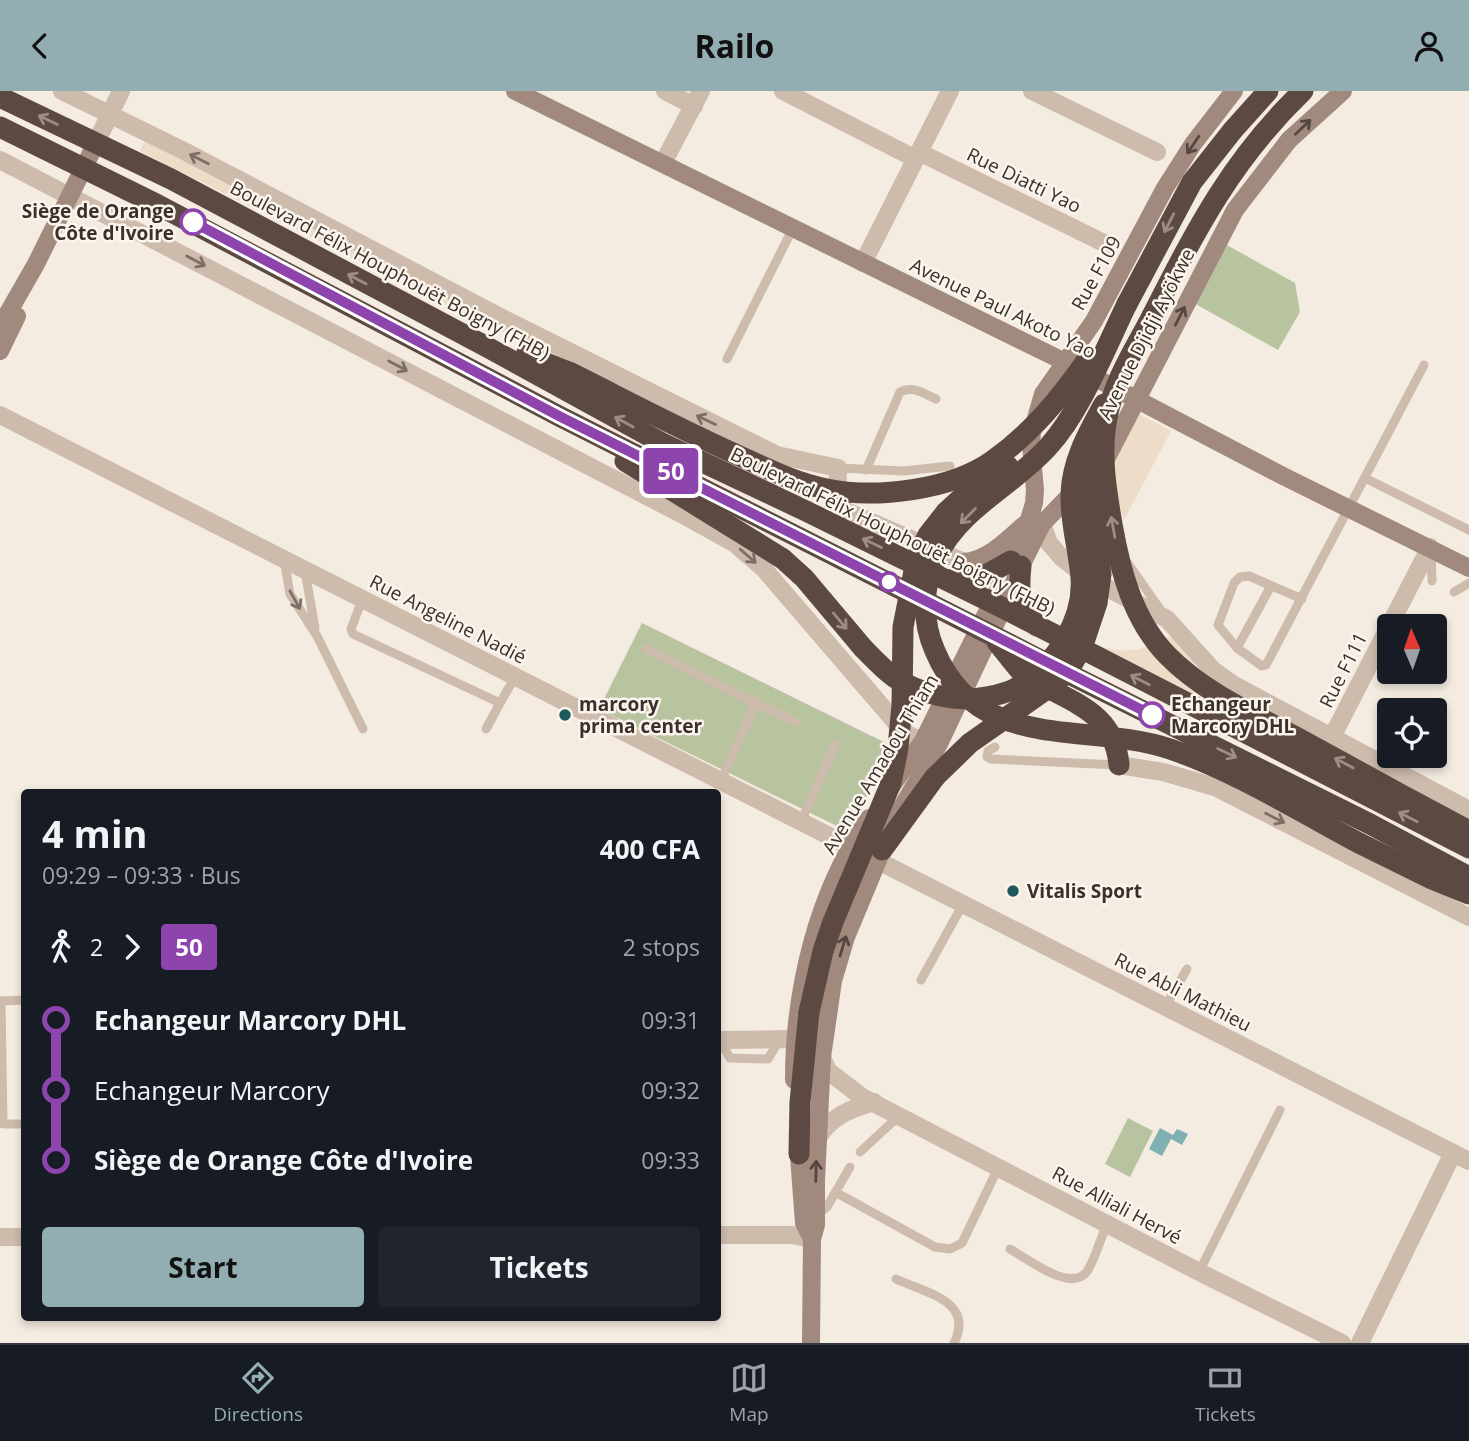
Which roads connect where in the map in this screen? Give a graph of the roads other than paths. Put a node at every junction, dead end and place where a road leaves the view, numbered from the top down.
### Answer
1 (62, 91) edge
2 (121, 91) edge
3 (515, 91) edge
4 (665, 91) edge
5 (783, 91) edge
6 (950, 91) edge
7 (1032, 91) edge
8 (1234, 91) edge
9 (1268, 91) edge
10 (1303, 91) edge
11 (1343, 91) edge
12 (0, 97) edge
13 (698, 98) edge
14 (110, 113) junction
15 (0, 127) edge
16 (96, 143) junction
17 (1157, 152) dead end
18 (917, 155) junction
19 (0, 160) edge
20 (663, 163) junction
21 (84, 167) junction
22 (71, 195) junction
23 (793, 228) junction
24 (1110, 246) dead end
25 (863, 263) junction
26 (36, 264) junction
27 (1127, 304) junction
28 (418, 311) junction
29 (1152, 316) junction
30 (1094, 321) junction
31 (0, 327) edge
32 (1163, 349) junction
33 (0, 351) edge
34 (727, 359) dead end
35 (1066, 362) junction
36 (1424, 366) dead end
37 (1043, 394) junction
38 (936, 399) dead end
39 (1138, 399) junction
40 (0, 415) edge
41 (559, 416) junction
42 (1070, 418) junction
43 (1092, 425) junction
44 (1122, 426) junction
45 (950, 466) dead end
46 (838, 468) junction
47 (866, 470) junction
48 (1365, 478) junction
49 (1350, 507) junction
50 (1036, 522) junction
51 (1469, 530) edge
52 (1430, 547) junction
53 (284, 559) junction
54 (1127, 562) dead end
55 (1016, 563) junction
56 (1469, 568) edge
57 (969, 570) junction
58 (305, 571) junction
59 (946, 580) junction
60 (1432, 581) dead end
61 (1469, 583) edge
62 (1271, 586) junction
63 (1454, 592) dead end
64 (1302, 599) junction
65 (362, 600) junction
66 (998, 606) junction
67 (1167, 619) junction
68 (1038, 627) junction
69 (985, 632) junction
70 (317, 636) junction
71 (646, 649) dead end
72 (1237, 649) junction
73 (515, 677) junction
74 (756, 702) junction
75 (500, 703) junction
76 (796, 722) dead end
77 (363, 729) dead end
78 (486, 729) dead end
79 (1331, 739) junction
80 (931, 743) junction
81 (835, 745) dead end
82 (995, 747) dead end
83 (1119, 765) junction
84 (721, 781) junction
85 (1469, 810) edge
86 (801, 822) junction
87 (1469, 831) edge
88 (851, 847) junction
89 (1469, 848) edge
90 (880, 855) junction
91 (1469, 877) edge
92 (831, 891) junction
93 (1469, 894) edge
94 (963, 904) junction
95 (857, 905) junction
96 (1469, 917) edge
97 (1187, 969) dead end
98 (921, 980) dead end
99 (21, 999) edge
100 (1166, 1007) junction
101 (788, 1039) junction
102 (721, 1040) edge
103 (822, 1058) junction
104 (874, 1102) junction
105 (1280, 1110) dead end
106 (900, 1115) junction
107 (2, 1124) edge
108 (21, 1124) edge
109 (817, 1139) junction
110 (860, 1152) dead end
111 (799, 1154) junction
112 (1461, 1157) edge
113 (999, 1166) junction
114 (850, 1167) dead end
115 (837, 1193) junction
116 (817, 1215) junction
117 (1107, 1223) junction
118 (721, 1235) edge
119 (0, 1237) edge
120 (21, 1237) edge
121 (812, 1239) junction
122 (1010, 1249) dead end
123 (1199, 1272) junction
124 (896, 1279) dead end
125 (811, 1343) edge
126 (954, 1343) edge
127 (1342, 1343) edge
128 (1360, 1343) edge

1 - 14 street
2 - 14 street
3 - 20 street, Avenue Paul Akoto Yao
4 - 13 street
5 - 18 street, Rue Diatti Yao
6 - 18 street
7 - 17 street
8 -> 30 street, Rue F109
9 -> 27 highway
10 - 29 highway
32 -> 11 street, Avenue Djidji Ayökwe
16 -> 12 highway, Boulevard Félix Houphouët Boigny (FHB)
13 - 20 street
14 - 16 street
46 -> 14 street
15 - 21 highway
16 - 21 street
28 -> 16 highway, Boulevard Félix Houphouët Boigny (FHB)
18 - 24 street, Rue Diatti Yao
18 - 25 street
19 - 22 street
20 - 23 street, Avenue Paul Akoto Yao
21 - 22 street
21 - 41 highway
22 - 26 street
22 -> 80 street
23 - 25 street, Avenue Paul Akoto Yao
23 - 34 lane
25 - 35 street, Avenue Paul Akoto Yao
26 - 31 street
26 - 33 street
27 - 28 highway, bridge
27 - 42 highway, bridge
59 -> 28 highway, Boulevard Félix Houphouët Boigny (FHB)
29 - 43 highway, bridge
87 -> 29 highway, bridge
30 - 32 street
30 - 35 street, Rue F109
32 - 39 street, Avenue Djidji Ayökwe
35 - 37 street, Rue F109
35 - 39 street, Avenue Paul Akoto Yao
36 - 48 lane
37 - 44 street
37 - 50 street, Rue F109
38 - 47 lane
39 - 44 street, Avenue Djidji Ayökwe
39 - 49 street, Avenue Paul Akoto Yao
40 - 53 street, Rue Angeline Nadié
41 -> 43 highway, bridge
41 - 69 highway
42 -> 93 highway, bridge
42 - 111 highway, bridge
43 - 90 highway, bridge
44 - 50 street, Avenue Djidji Ayökwe
45 - 47 lane
46 - 47 lane
46 - 57 street
48 - 49 lane
48 - 51 lane
49 - 52 street, Avenue Paul Akoto Yao
49 - 64 lane
50 - 55 street, Avenue Djidji Ayökwe
50 - 57 street
50 - 67 street
52 - 56 street, Avenue Paul Akoto Yao
52 - 60 lane
52 - 79 street, Rue F111
53 - 58 street, Rue Angeline Nadié
53 -> 70 lane
54 - 67 lane
55 - 57 highway
55 - 66 street, Avenue Djidji Ayökwe
55 - 68 highway
57 - 59 highway
57 - 66 street
58 - 65 street, Rue Angeline Nadié
58 - 70 lane
59 - 66 highway, Boulevard Félix Houphouët Boigny (FHB)
61 - 63 lane
62 - 64 lane
62 - 72 lane
62 - 72 lane
64 - 72 lane
65 - 73 street, Rue Angeline Nadié
65 - 75 lane
66 - 68 highway, Boulevard Félix Houphouët Boigny (FHB)
66 - 69 street, Avenue Amadou Thiam
67 - 79 street
89 -> 68 highway, Boulevard Félix Houphouët Boigny (FHB)
69 - 80 street, Avenue Amadou Thiam
69 - 83 highway
69 -> 91 highway
70 - 77 lane
71 - 74 lane
73 - 75 lane
73 - 84 street, Rue Angeline Nadié
74 - 76 lane
74 - 84 lane
75 - 78 lane
79 - 85 street
80 - 88 street, Avenue Amadou Thiam
80 - 90 street, Avenue Amadou Thiam
81 - 86 lane
82 - 83 lane
83 -> 96 street
84 - 86 street, Rue Angeline Nadié
86 - 88 street, Rue Angeline Nadié
88 - 90 street, Rue Angeline Nadié
88 - 92 street, Avenue Amadou Thiam
90 - 94 street, Rue Abli Mathieu
90 - 95 street, Avenue Amadou Thiam
92 - 95 lane
92 - 101 street, Avenue Amadou Thiam
94 - 98 lane
94 - 100 street, Rue Abli Mathieu
103 -> 95 street, Avenue Amadou Thiam
97 - 100 lane
99 - 107 lane
100 - 112 street, Rue Abli Mathieu
101 - 102 street
101 - 111 street, Avenue Amadou Thiam
103 - 104 street, Rue Alliali Hervé
103 - 109 street, Avenue Amadou Thiam
104 - 106 street, Rue Alliali Hervé
104 - 109 street
105 - 123 lane
106 - 110 lane
106 - 113 street, Rue Alliali Hervé
107 - 108 lane
116 -> 109 street, Avenue Amadou Thiam
111 - 121 street, Avenue Amadou Thiam
112 - 128 street
113 - 115 lane
113 - 117 street, Rue Alliali Hervé
114 - 115 lane
115 - 116 lane
116 - 121 street, Avenue Amadou Thiam
117 - 122 lane
117 - 123 street, Rue Alliali Hervé
118 - 121 street
119 - 120 street
121 - 125 street, Avenue Amadou Thiam
123 - 127 street, Rue Alliali Hervé
124 - 126 lane

